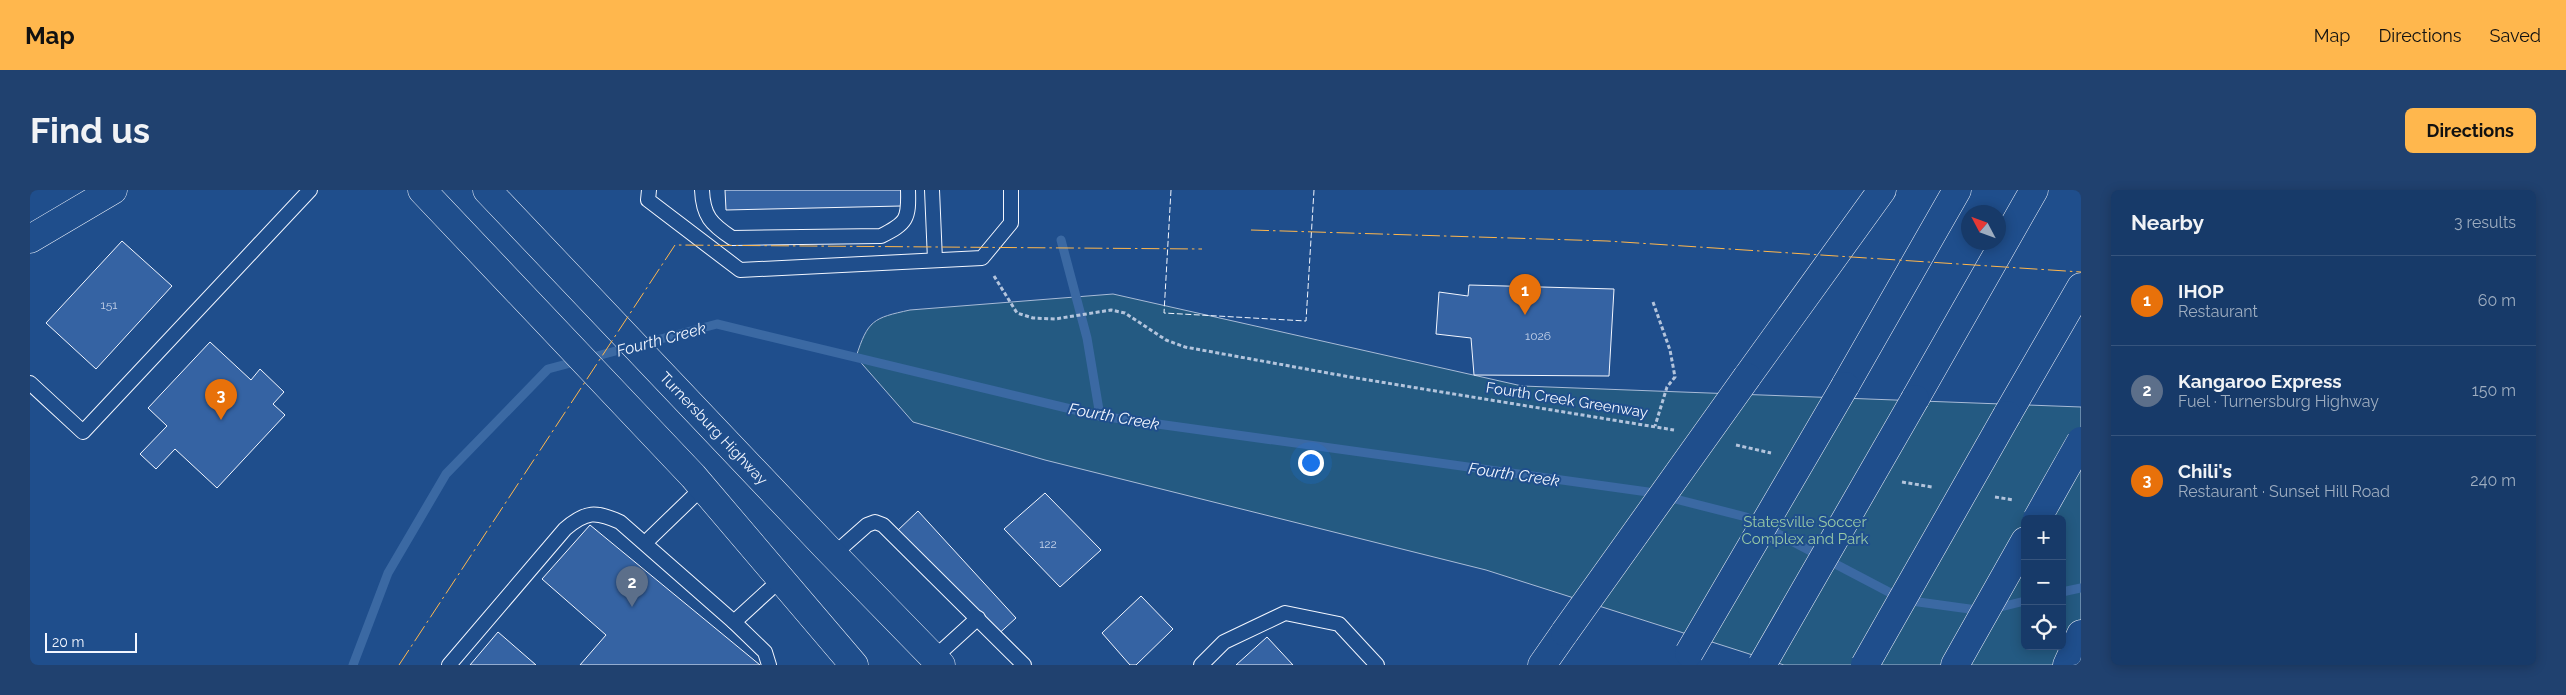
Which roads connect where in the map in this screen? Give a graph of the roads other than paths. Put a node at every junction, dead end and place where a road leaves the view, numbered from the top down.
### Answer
1 (112, 190) edge
2 (310, 190) edge
3 (414, 190) edge
4 (422, 190) edge
5 (487, 190) edge
6 (649, 190) edge
7 (702, 190) edge
8 (908, 190) edge
9 (932, 190) edge
10 (1011, 190) edge
11 (1882, 190) edge
12 (1957, 190) edge
13 (2034, 190) edge
14 (451, 219) junction
15 (30, 239) edge
16 (935, 260) junction
17 (2081, 287) edge
18 (30, 383) edge
19 (2081, 441) edge
20 (698, 482) junction
21 (2031, 509) edge
22 (645, 543) junction
23 (2021, 548) edge
24 (833, 555) junction
25 (781, 579) junction
26 (978, 618) junction
27 (734, 622) junction
28 (2081, 634) edge
29 (1685, 659) edge
30 (938, 662) edge
31 (449, 665) edge
32 (769, 665) edge
33 (854, 665) edge
34 (1024, 665) edge
35 (1201, 665) edge
36 (1377, 665) edge
37 (1542, 665) edge
38 (1762, 665) edge
39 (1865, 665) edge
40 (1955, 665) edge
41 (2067, 665) edge

1 - 15 main road
2 - 18 lane
3 - 14 lane
4 - 14 main road
5 - 24 main road, Turnersburg Highway
6 - 16 lane
7 - 8 lane
9 - 16 lane
10 - 16 lane
11 - 37 main road, bridge
12 - 29 main road, bridge
13 - 38 main road, bridge
14 - 20 main road
17 - 39 main road, bridge
19 - 21 main road, bridge
20 - 22 lane
20 - 25 main road
22 - 27 lane
22 - 31 lane
23 - 40 main road
24 - 26 lane
24 - 30 main road, Turnersburg Highway
25 - 27 lane
25 - 33 main road
26 - 30 lane
26 - 34 lane
27 - 32 lane
28 - 41 main road
35 - 36 lane

